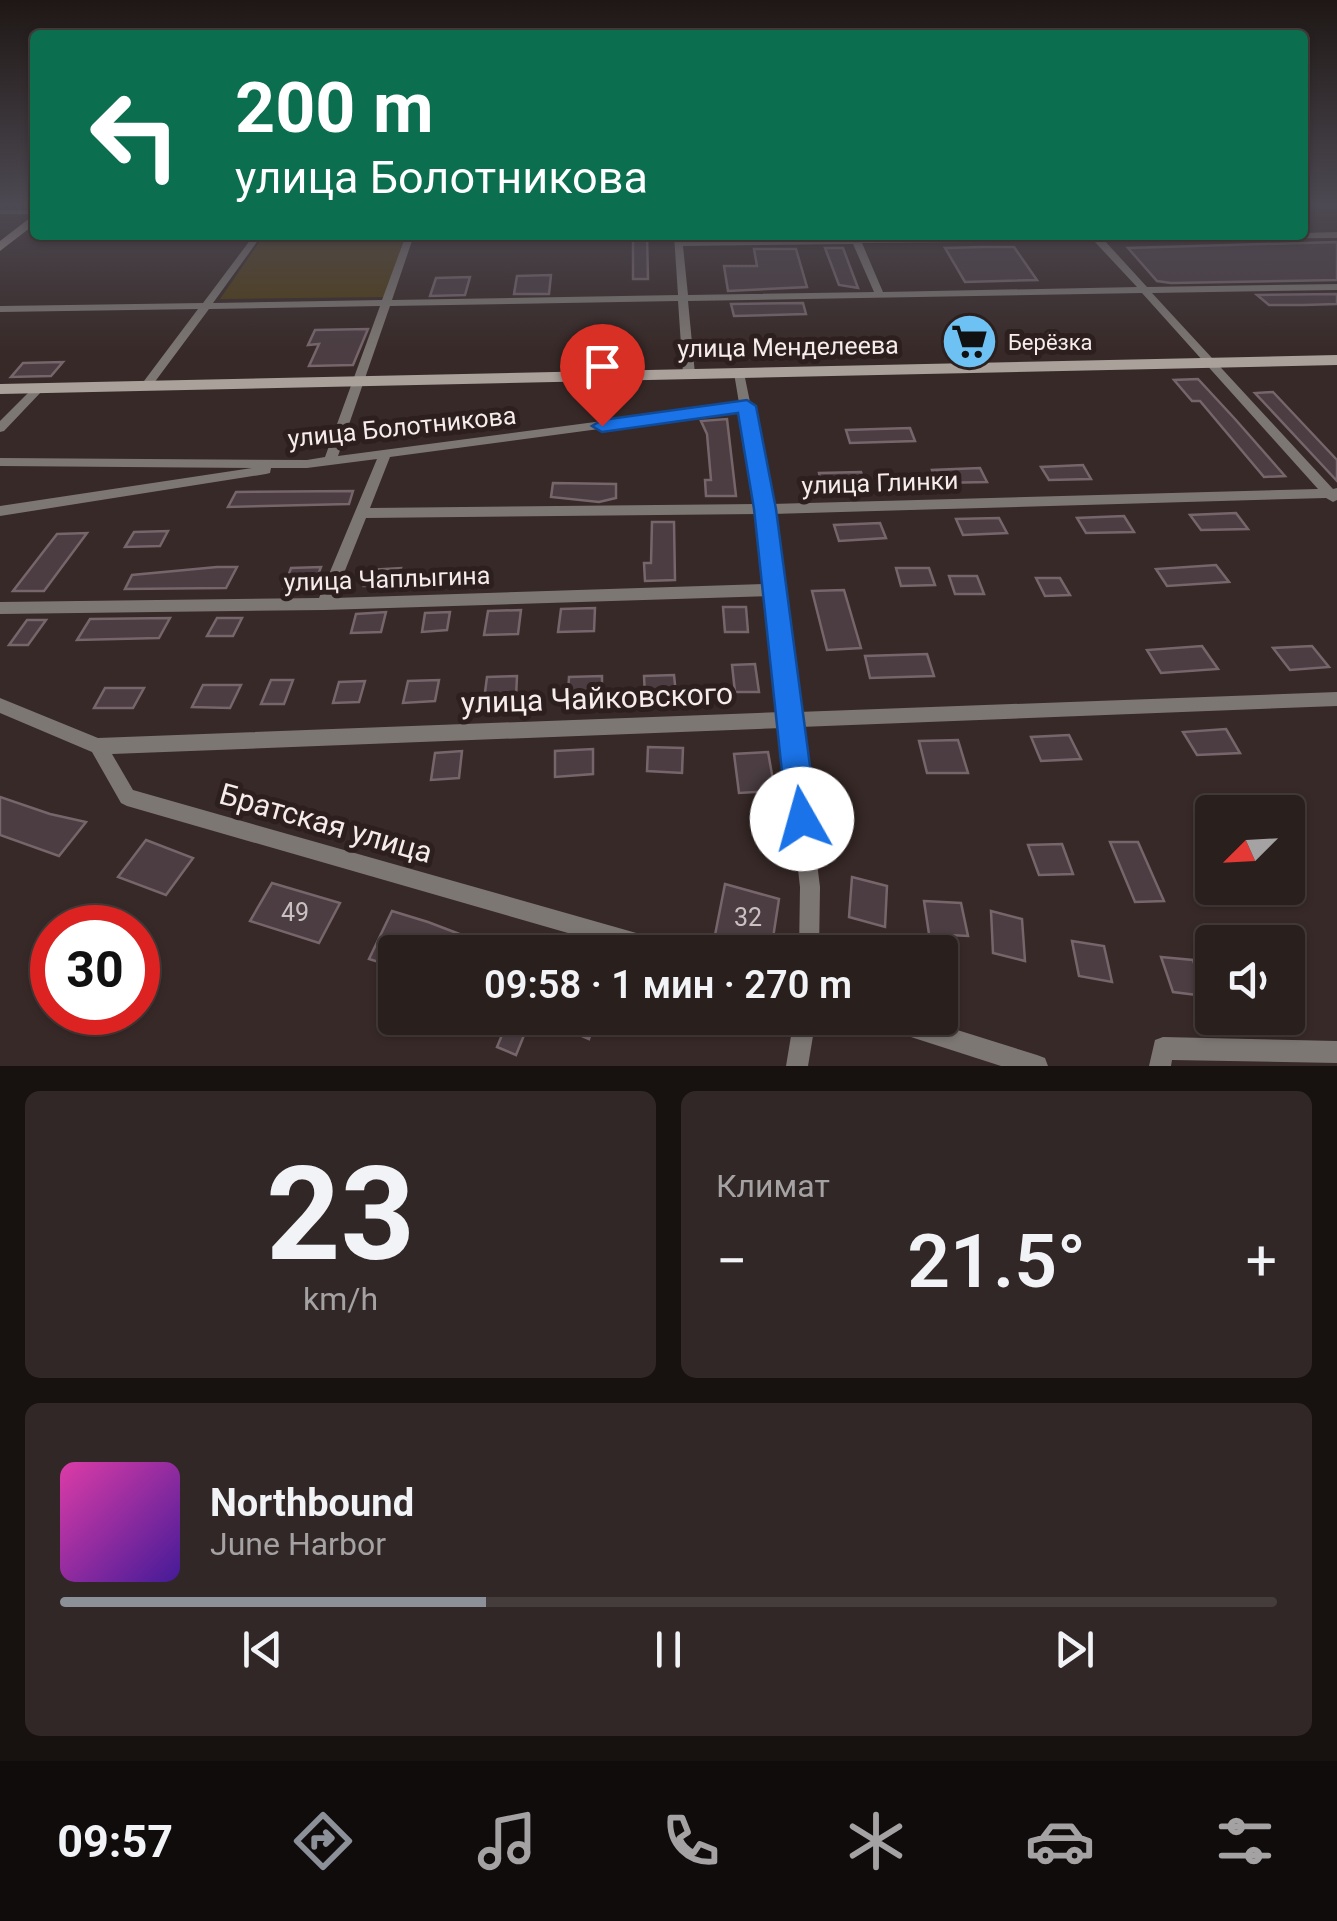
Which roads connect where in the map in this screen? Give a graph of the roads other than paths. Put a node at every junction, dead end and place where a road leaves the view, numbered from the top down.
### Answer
1 (244, 254) edge
2 (404, 254) edge
3 (680, 254) edge
4 (862, 254) edge
5 (1111, 254) edge
6 (1337, 288) edge
7 (1143, 289) junction
8 (879, 293) junction
9 (682, 296) junction
10 (390, 300) junction
11 (204, 305) junction
12 (0, 309) edge
13 (1337, 360) edge
14 (1208, 363) junction
15 (739, 373) junction
16 (689, 374) junction
17 (359, 381) junction
18 (147, 385) junction
19 (38, 389) junction
20 (0, 390) edge
21 (747, 406) junction
22 (0, 428) edge
23 (384, 456) junction
24 (0, 462) edge
25 (330, 462) junction
26 (307, 464) junction
27 (1334, 496) edge
28 (765, 509) junction
29 (0, 511) edge
30 (364, 512) junction
31 (774, 590) junction
32 (324, 604) junction
33 (0, 608) edge
34 (1337, 699) edge
35 (0, 704) edge
36 (789, 717) junction
37 (98, 746) junction
38 (609, 935) edge
39 (810, 935) edge
40 (802, 1035) edge
41 (939, 1035) edge
42 (1337, 1052) edge
43 (797, 1066) edge
44 (1037, 1066) edge
45 (1160, 1066) edge

1 - 11 street
2 - 10 street
3 - 9 street
4 - 8 street
5 - 7 street
6 - 7 street
7 - 8 street
7 - 14 street
8 - 9 street
9 - 10 street
9 - 16 street
10 - 11 street
10 - 17 street
11 - 12 street
11 - 18 street
13 - 14 street, улица Менделеева
14 - 15 street, улица Менделеева
14 - 27 street
15 - 16 street, улица Менделеева
15 - 21 street
16 - 17 street, улица Менделеева
17 - 18 street, улица Менделеева
17 - 25 street
18 - 19 street, улица Менделеева
19 - 20 street, улица Менделеева
19 - 22 street
21 - 23 street, улица Болотникова
21 - 28 street
23 - 25 street, улица Болотникова
23 - 30 street
24 - 26 street, улица Болотникова
25 - 26 street, улица Болотникова
26 - 29 street
27 - 28 street, улица Глинки
28 - 30 street, улица Глинки
28 - 31 street
30 - 32 street
31 - 32 street, улица Чаплыгина
31 - 36 street
32 - 33 street, улица Чаплыгина
34 - 36 street, улица Чайковского
35 - 37 street
36 - 37 street, улица Чайковского
36 - 39 street
37 - 38 street, Братская улица
40 - 43 street
41 - 44 street
42 - 45 street

